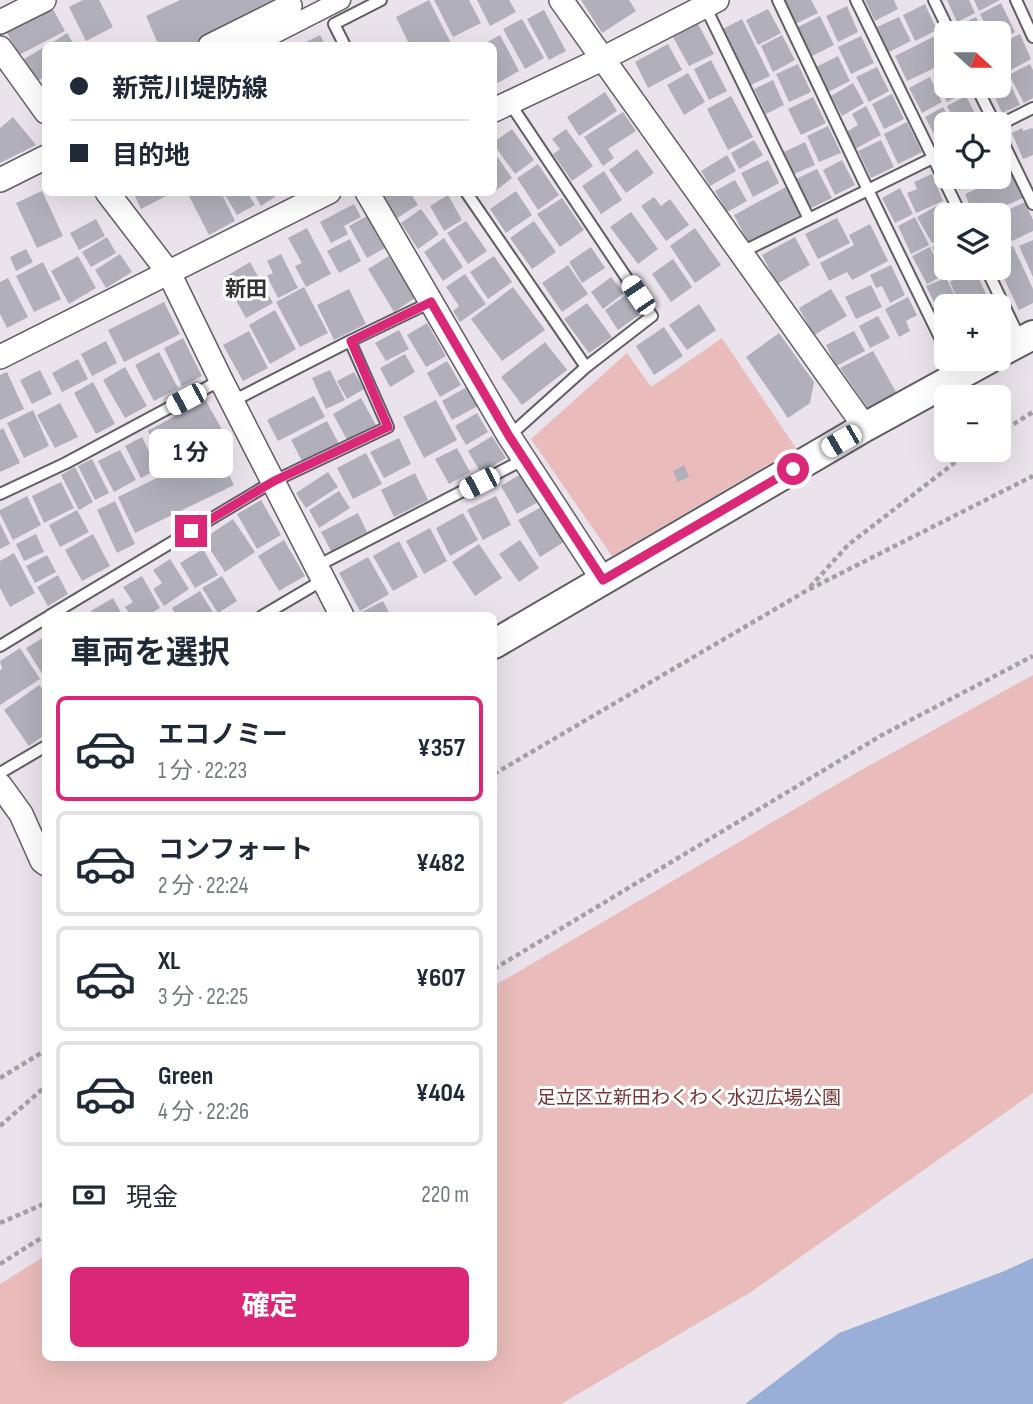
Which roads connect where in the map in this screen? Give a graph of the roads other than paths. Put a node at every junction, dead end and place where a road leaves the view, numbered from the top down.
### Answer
1 (44, 0) edge
2 (288, 0) edge
3 (341, 0) edge
4 (381, 0) edge
5 (561, 0) edge
6 (778, 0) edge
7 (856, 0) edge
8 (934, 0) edge
9 (1016, 0) edge
10 (711, 3) edge
11 (944, 21) edge
12 (0, 22) edge
13 (1033, 37) edge
14 (218, 42) edge
15 (259, 42) edge
16 (343, 42) edge
17 (0, 48) edge
18 (603, 58) junction
19 (42, 106) edge
20 (501, 106) edge
21 (1033, 108) edge
22 (1011, 118) edge
23 (933, 158) junction
24 (1011, 159) edge
25 (42, 160) edge
26 (0, 180) edge
27 (867, 190) junction
28 (110, 196) edge
29 (321, 196) edge
30 (369, 196) edge
31 (469, 196) edge
32 (955, 203) edge
33 (1033, 204) edge
34 (809, 219) junction
35 (740, 253) junction
36 (169, 273) junction
37 (991, 280) edge
38 (431, 302) junction
39 (934, 326) edge
40 (351, 341) junction
41 (1018, 343) edge
42 (0, 357) edge
43 (586, 367) junction
44 (940, 371) edge
45 (221, 380) junction
46 (233, 401) junction
47 (865, 427) junction
48 (509, 436) junction
49 (525, 460) junction
50 (274, 481) junction
51 (0, 494) edge
52 (320, 573) junction
53 (603, 580) junction
54 (55, 612) edge
55 (267, 612) edge
56 (340, 612) edge
57 (42, 620) edge
58 (497, 642) edge
59 (0, 646) edge
60 (42, 748) edge
61 (0, 773) edge
62 (0, 785) edge
63 (42, 862) edge

1 - 12 street
2 - 14 street
3 - 15 street
4 - 16 lane
5 - 18 street
6 - 27 lane
7 - 23 lane
8 - 11 lane
9 - 13 lane
10 - 18 street
10 - 34 lane
17 - 19 street
18 - 20 street
18 - 35 street
20 - 43 lane
21 - 22 lane
23 - 27 lane
23 - 32 lane
24 - 33 lane
25 - 26 street
27 - 34 lane
27 - 39 lane
28 - 36 street
29 - 36 street
30 - 38 street
31 - 43 lane
34 - 35 lane
35 - 47 street
36 - 42 street
36 - 45 street
37 - 41 lane
38 - 40 lane
38 - 48 street
40 - 46 lane
40 - 50 lane
43 - 48 lane
44 - 47 street
45 - 46 street
45 - 51 lane
46 - 50 street
47 - 53 street
48 - 49 street
49 - 52 lane
49 - 53 street
50 - 52 street
50 - 54 lane
52 - 55 lane
52 - 56 street
53 - 58 street
57 - 59 lane
60 - 61 lane
62 - 63 street

